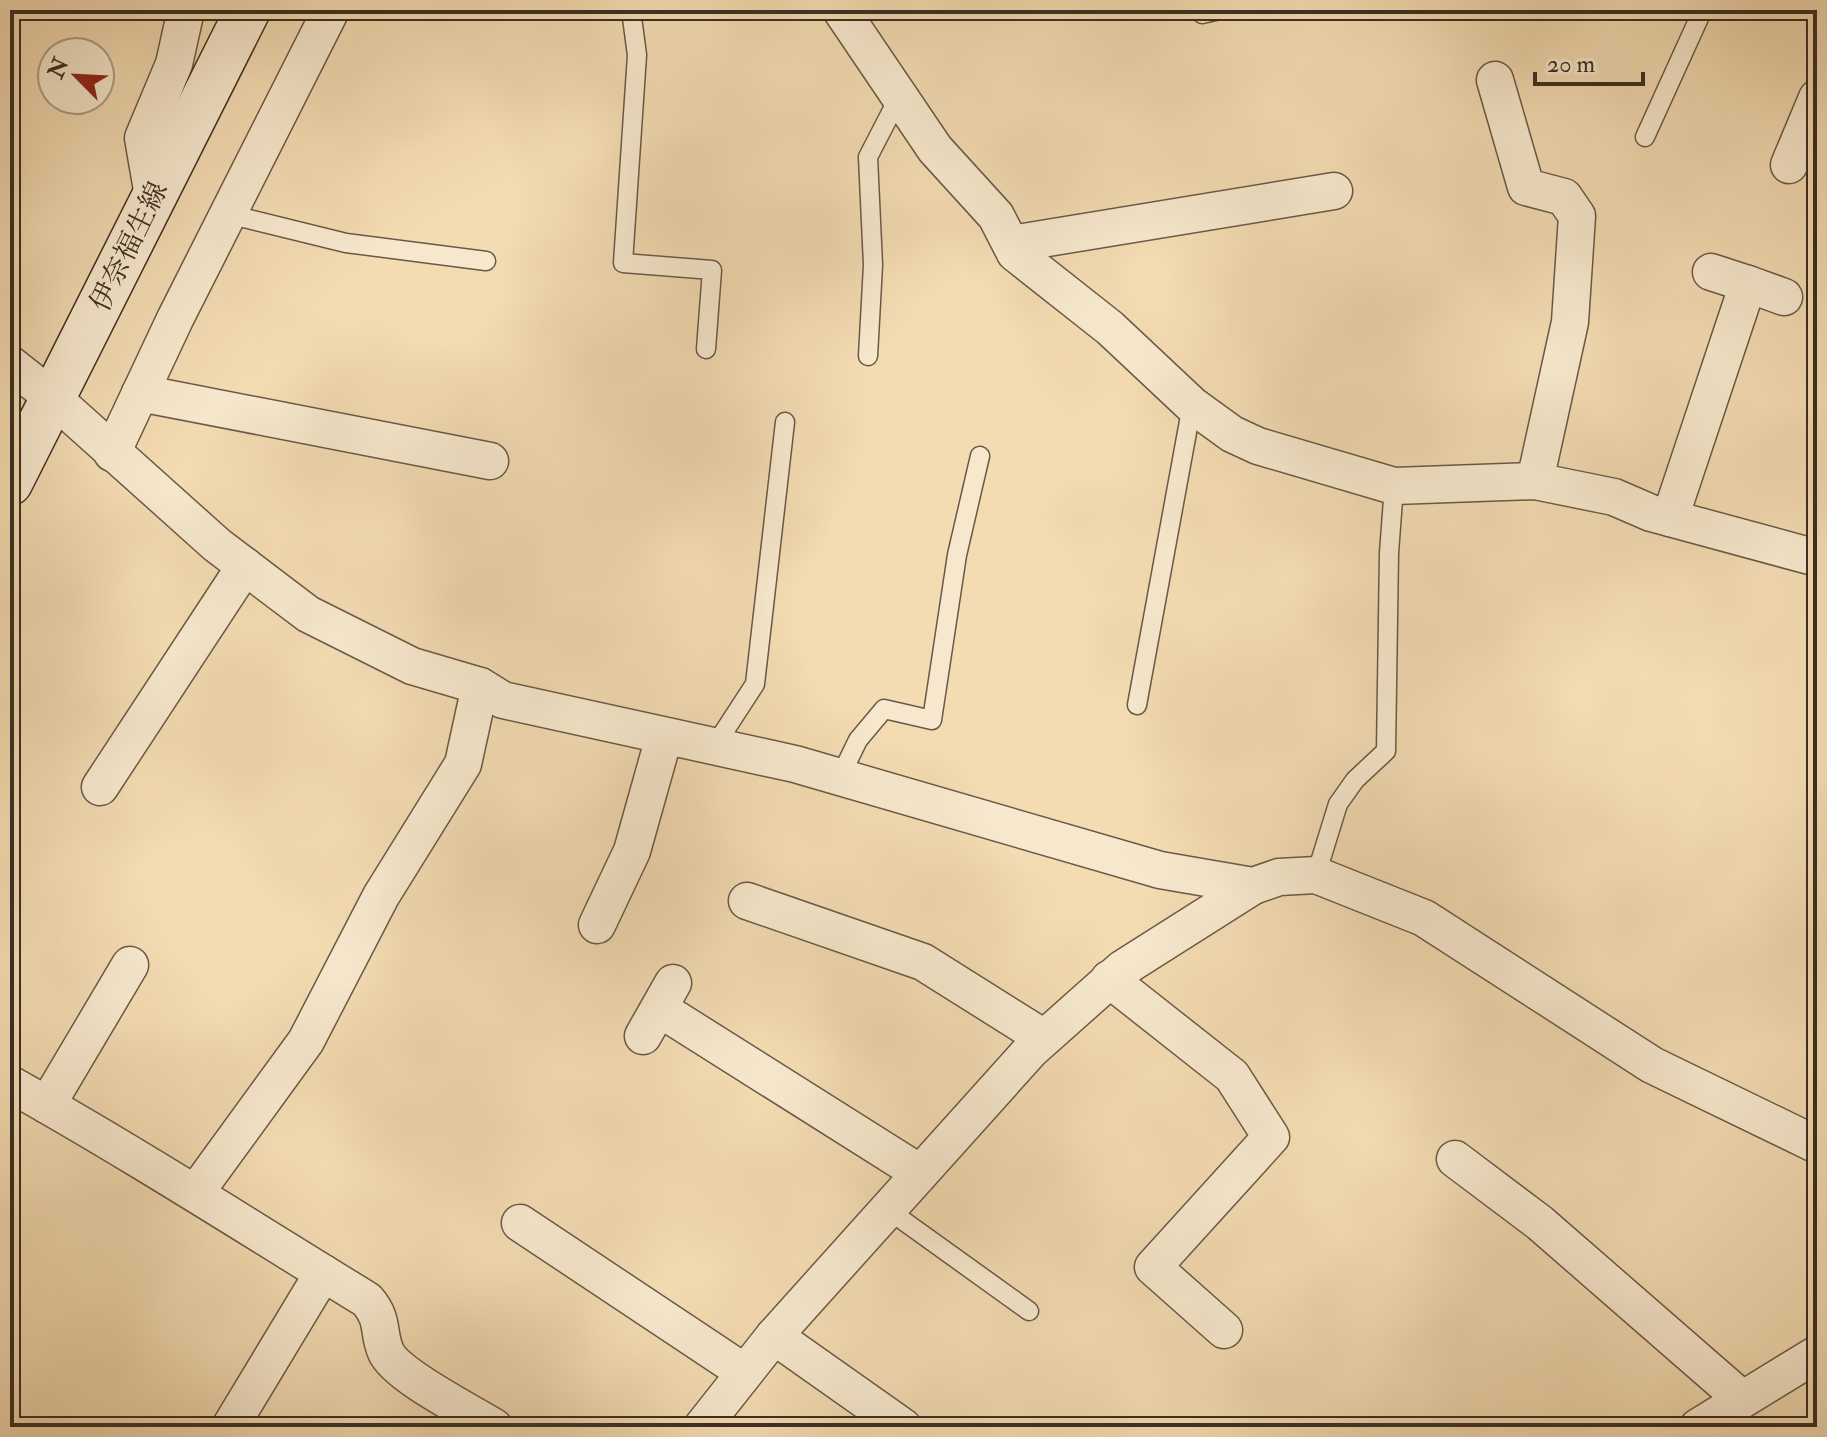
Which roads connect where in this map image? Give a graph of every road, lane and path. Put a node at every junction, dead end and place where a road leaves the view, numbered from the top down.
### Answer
1 (186, 10) edge
2 (248, 10) edge
3 (331, 10) edge
4 (631, 10) edge
5 (841, 10) edge
6 (1696, 10) edge
7 (1495, 80) dead end
8 (899, 97) junction
9 (1817, 98) edge
10 (1645, 137) dead end
11 (1789, 165) dead end
12 (1334, 191) dead end
13 (153, 196) junction
14 (228, 214) junction
15 (1011, 244) junction
16 (486, 261) dead end
17 (1711, 272) dead end
18 (1748, 284) junction
19 (1784, 297) dead end
20 (706, 349) dead end
21 (868, 356) dead end
22 (10, 364) edge
23 (140, 393) junction
24 (53, 398) junction
25 (1192, 405) junction
26 (785, 422) dead end
27 (112, 453) junction
28 (980, 456) dead end
29 (490, 461) dead end
30 (1535, 481) junction
31 (10, 483) edge
32 (1394, 486) junction
33 (1670, 518) junction
34 (1813, 546) edge
35 (245, 566) junction
36 (480, 686) junction
37 (1137, 705) dead end
38 (664, 737) junction
39 (714, 747) junction
40 (840, 777) junction
41 (100, 787) dead end
42 (1316, 875) junction
43 (1253, 886) junction
44 (747, 901) dead end
45 (597, 925) dead end
46 (130, 965) dead end
47 (1109, 979) junction
48 (659, 1009) dead end
49 (1044, 1038) junction
50 (10, 1084) edge
51 (47, 1105) junction
52 (1817, 1145) edge
53 (1455, 1159) dead end
54 (920, 1173) junction
55 (196, 1192) junction
56 (887, 1209) junction
57 (520, 1223) dead end
58 (323, 1273) junction
59 (1029, 1311) dead end
60 (1224, 1330) dead end
61 (774, 1336) junction
62 (1817, 1354) edge
63 (744, 1372) junction
64 (1742, 1399) junction
65 (230, 1427) edge
66 (494, 1427) edge
67 (702, 1427) edge
68 (903, 1427) edge
69 (1698, 1427) edge

1 - 13 street
2 - 13 main road, 伊奈福生線
3 - 14 street
4 - 20 lane
5 - 8 street
6 - 10 lane
7 - 30 street
8 - 15 street
8 - 21 lane
9 - 11 street
12 - 15 street
13 - 24 main road, 伊奈福生線
14 - 16 lane
14 - 23 street
15 - 25 street
17 - 18 street
18 - 19 street
18 - 33 street
22 - 24 street
23 - 27 street
23 - 29 street
24 - 27 street
24 - 31 main road, 伊奈福生線
25 - 32 street
25 - 37 lane
26 - 39 lane
27 - 35 street
28 - 40 lane
30 - 32 street
30 - 33 street
32 - 42 lane
33 - 34 street
35 - 36 street
35 - 41 street
36 - 38 street
36 - 55 street
38 - 39 street
38 - 45 street
39 - 40 street
40 - 43 street
42 - 43 street
42 - 52 street
43 - 47 street
44 - 49 street
46 - 51 street
47 - 49 street
47 - 60 street
48 - 54 street
49 - 54 street
50 - 51 street
51 - 55 street
53 - 64 street
54 - 56 street
55 - 58 street
56 - 59 lane
56 - 61 street
57 - 63 street
58 - 65 street
58 - 66 street
61 - 63 street
61 - 68 street
62 - 64 street
63 - 67 street
64 - 69 street

